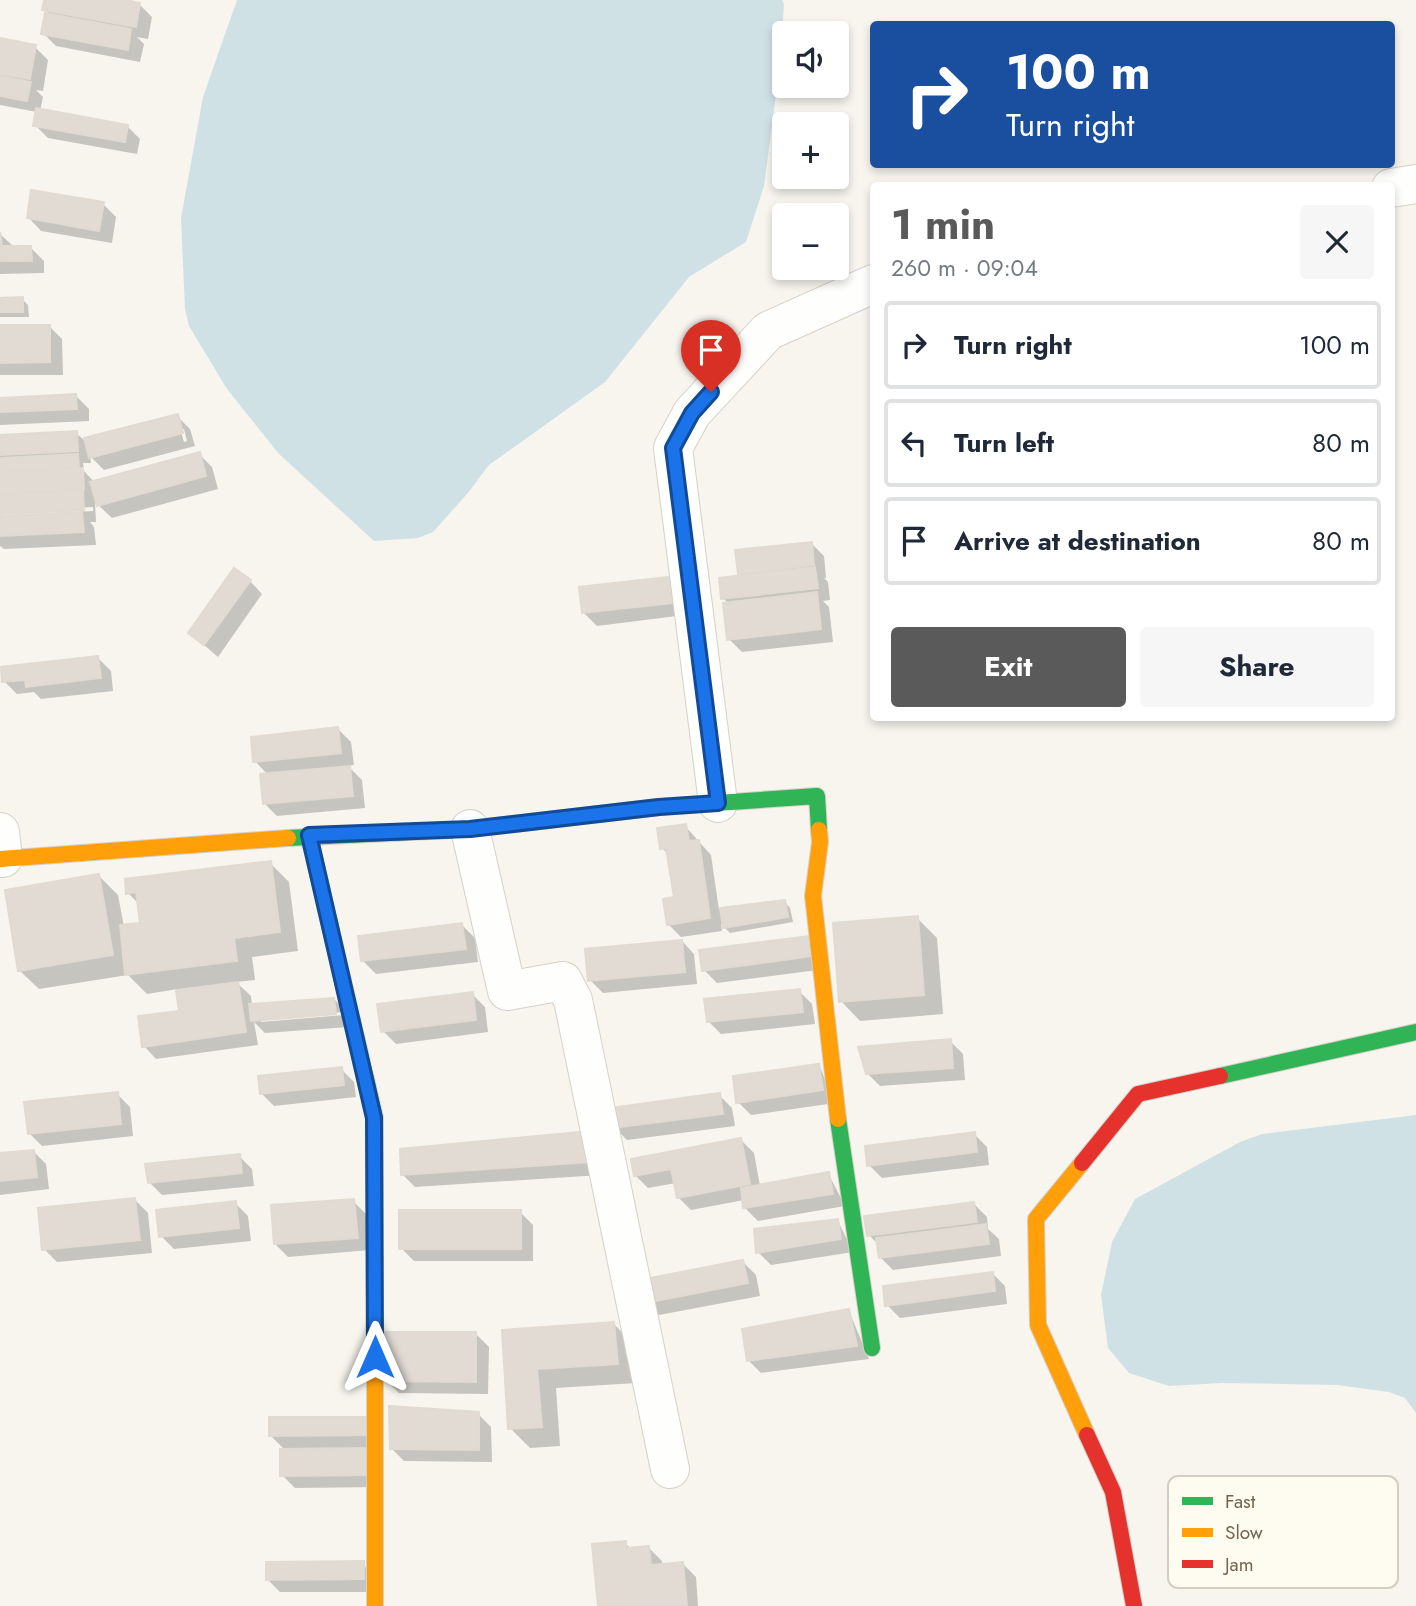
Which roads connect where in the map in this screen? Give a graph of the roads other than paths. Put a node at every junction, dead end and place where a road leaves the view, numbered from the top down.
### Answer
1 (1416, 184) edge
2 (1395, 187) edge
3 (870, 285) edge
4 (718, 803) junction
5 (470, 829) junction
6 (309, 835) junction
7 (1, 849) edge
8 (1416, 1031) edge
9 (872, 1348) dead end
10 (670, 1469) dead end
11 (375, 1606) edge
12 (1134, 1606) edge

1 - 2 street
3 - 4 street
4 - 5 street
4 - 9 street
5 - 6 street
5 - 10 street
6 - 7 street
6 - 11 street
8 - 12 street

